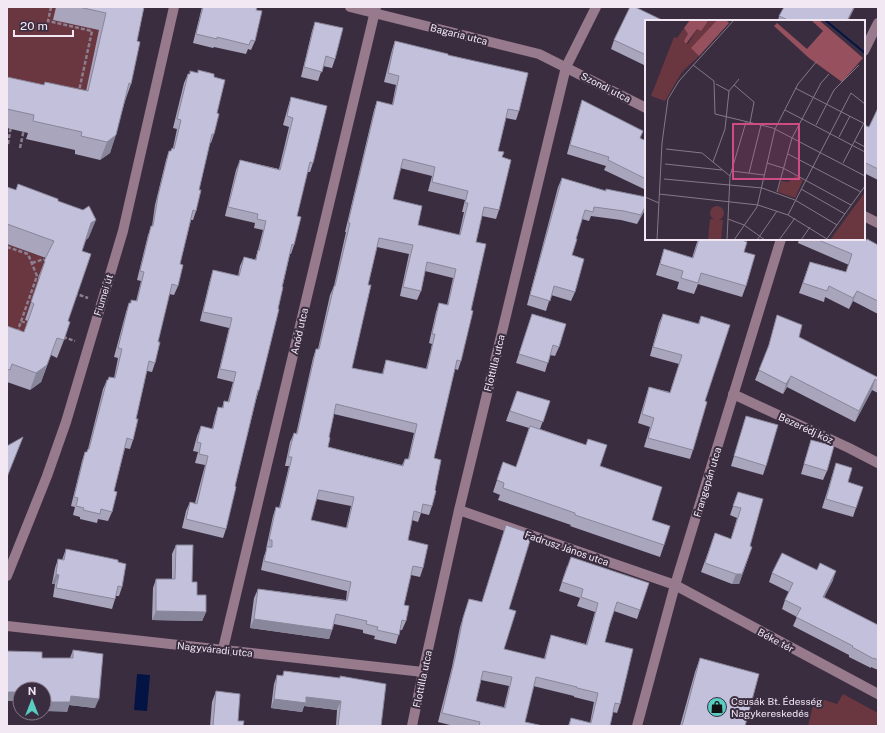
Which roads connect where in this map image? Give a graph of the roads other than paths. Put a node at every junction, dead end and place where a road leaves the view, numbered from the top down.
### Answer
1 (174, 7) edge
2 (350, 7) edge
3 (596, 7) edge
4 (375, 10) edge
5 (878, 23) edge
6 (865, 49) edge
7 (566, 67) junction
8 (645, 107) edge
9 (865, 216) edge
10 (878, 223) edge
11 (781, 240) edge
12 (734, 394) junction
13 (878, 463) edge
14 (459, 510) junction
15 (7, 576) edge
16 (675, 585) junction
17 (7, 626) edge
18 (223, 649) junction
19 (423, 672) junction
20 (878, 694) edge
21 (412, 726) edge
22 (637, 726) edge

1 - 15 street, Fiumei út
2 - 4 street, Bagaria utca
3 - 7 street, Flottilla utca
4 - 7 street, Bagaria utca
4 - 18 street, Anód utca
5 - 6 street
7 - 8 street, Szondi utca
7 - 14 street, Flottilla utca
9 - 10 street
11 - 12 street, Frangepán utca
12 - 13 street, Bezerédj köz
12 - 16 street, Frangepán utca
14 - 16 street, Fadrusz János utca
14 - 19 street, Flottilla utca
16 - 20 street, Béke tér
16 - 22 street, Frangepán utca
17 - 18 street, Nagyváradi utca
18 - 19 street, Nagyváradi utca
19 - 21 street, Flottilla utca

